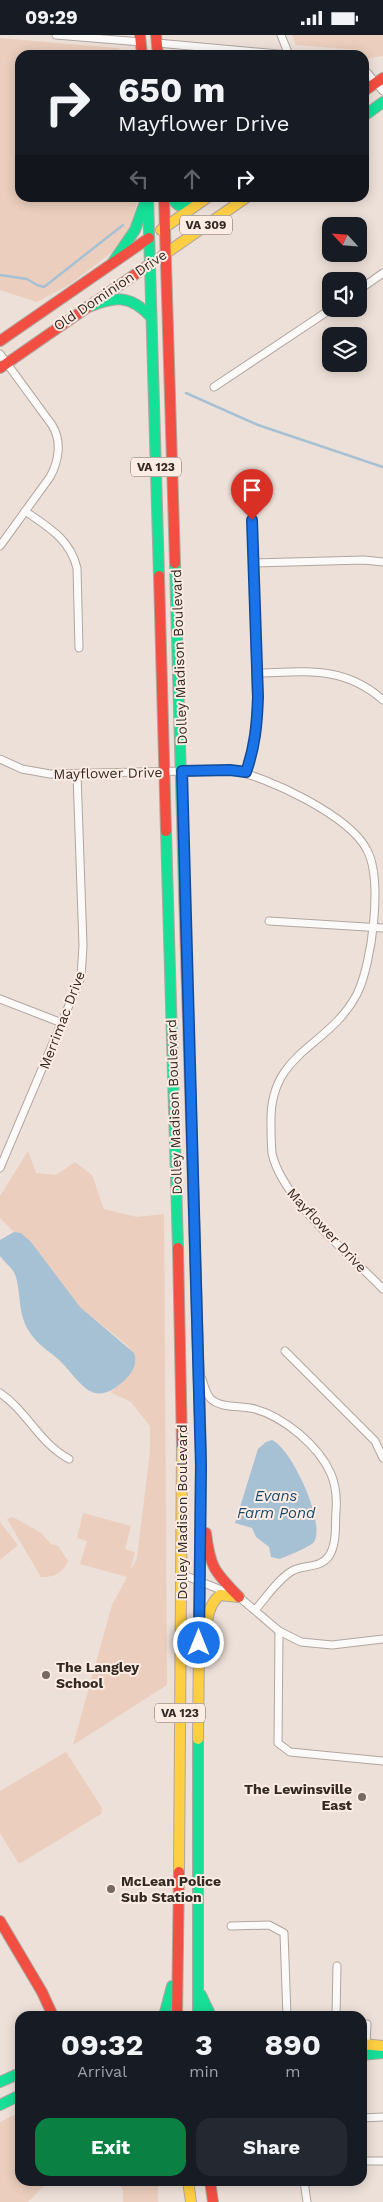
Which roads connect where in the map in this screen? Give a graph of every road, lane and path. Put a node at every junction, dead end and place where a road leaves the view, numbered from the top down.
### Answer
1 (56, 35) edge
2 (281, 35) edge
3 (143, 37) edge
4 (157, 39) edge
5 (142, 50) edge
6 (148, 50) edge
7 (248, 50) edge
8 (288, 50) edge
9 (369, 73) edge
10 (381, 84) edge
11 (369, 89) edge
12 (383, 102) edge
13 (369, 112) edge
14 (145, 202) edge
15 (147, 202) edge
16 (164, 202) edge
17 (175, 202) edge
18 (201, 202) edge
19 (240, 202) edge
20 (192, 208) junction
21 (165, 228) junction
22 (149, 238) junction
23 (165, 253) junction
24 (113, 262) junction
25 (150, 263) junction
26 (383, 273) edge
27 (367, 284) edge
28 (85, 308) junction
29 (322, 315) edge
30 (151, 317) junction
31 (0, 341) edge
32 (2, 362) edge
33 (214, 387) dead end
34 (25, 511) junction
35 (252, 520) dead end
36 (0, 545) edge
37 (383, 562) edge
38 (253, 563) junction
39 (79, 647) dead end
40 (256, 673) junction
41 (383, 700) edge
42 (0, 759) edge
43 (164, 771) junction
44 (182, 771) junction
45 (246, 772) junction
46 (77, 774) junction
47 (269, 921) dead end
48 (373, 927) junction
49 (383, 928) edge
50 (0, 999) edge
51 (62, 1023) junction
52 (0, 1168) edge
53 (383, 1289) edge
54 (285, 1351) dead end
55 (198, 1368) junction
56 (0, 1393) edge
57 (383, 1458) edge
58 (69, 1459) dead end
59 (201, 1487) junction
60 (181, 1574) junction
61 (199, 1580) junction
62 (239, 1597) junction
63 (255, 1610) junction
64 (279, 1631) junction
65 (383, 1639) edge
66 (199, 1679) junction
67 (383, 1761) edge
68 (0, 1921) edge
69 (231, 1926) dead end
70 (177, 1962) junction
71 (337, 1966) dead end
72 (198, 1989) junction
73 (51, 2011) edge
74 (165, 2011) edge
75 (176, 2011) edge
76 (198, 2011) edge
77 (209, 2011) edge
78 (287, 2011) edge
79 (336, 2011) edge
80 (367, 2044) edge
81 (383, 2046) edge
82 (383, 2053) edge
83 (367, 2055) edge
84 (15, 2075) edge
85 (0, 2082) edge
86 (15, 2098) edge
87 (0, 2105) edge
88 (383, 2117) edge
89 (367, 2118) edge
90 (367, 2161) edge
91 (383, 2161) edge
92 (189, 2186) edge
93 (211, 2186) edge
94 (305, 2186) edge
95 (191, 2202) edge
96 (213, 2202) edge
97 (307, 2202) edge

1 - 3 street
2 - 8 street
3 - 4 main road
3 - 5 main road
3 - 6 main road
4 - 7 street
9 - 10 street
10 - 11 main road
12 - 13 main road
14 - 24 main road
15 - 22 main road, Dolley Madison Boulevard / VA 123
16 - 21 main road, Dolley Madison Boulevard / VA 123
17 - 20 main road
18 - 20 main road, Old Dominion Drive / VA 309
19 - 23 main road, Old Dominion Drive / VA 309
20 - 21 main road, Old Dominion Drive / VA 309
21 - 22 main road, Old Dominion Drive / VA 309
21 - 23 main road, Dolley Madison Boulevard / VA 123
22 - 24 main road, Old Dominion Drive
22 - 25 main road, Dolley Madison Boulevard / VA 123
23 - 25 main road, Old Dominion Drive / VA 309
23 - 44 main road, Dolley Madison Boulevard / VA 123
24 - 31 main road, Old Dominion Drive
25 - 28 main road, Old Dominion Drive
25 - 30 main road, Dolley Madison Boulevard / VA 123
26 - 27 street
28 - 30 main road
28 - 32 main road, Old Dominion Drive
29 - 33 street
30 - 43 main road, Dolley Madison Boulevard / VA 123
32 - 34 street
34 - 36 street
34 - 39 street
35 - 38 street
37 - 38 street
38 - 40 street
40 - 41 street
40 - 45 street
42 - 46 street, Mayflower Drive
43 - 44 street, Mayflower Drive
43 - 46 street, Mayflower Drive
43 - 60 main road, Dolley Madison Boulevard / VA 123
44 - 45 street, Mayflower Drive
44 - 55 main road, Dolley Madison Boulevard / VA 123
45 - 48 street, Mayflower Drive
46 - 51 street, Merrimac Drive
47 - 48 street
48 - 49 street
48 - 53 street, Mayflower Drive
50 - 51 street
51 - 52 street, Merrimac Drive
54 - 57 street
55 - 59 main road, Dolley Madison Boulevard / VA 123
55 - 63 street
56 - 58 street
59 - 61 main road, Dolley Madison Boulevard / VA 123
59 - 62 main road
60 - 61 street
60 - 70 main road, Dolley Madison Boulevard / VA 123
61 - 62 street
61 - 66 main road, Dolley Madison Boulevard / VA 123
62 - 63 street
62 - 66 main road
63 - 64 street
64 - 65 street
64 - 67 street
66 - 72 main road, Dolley Madison Boulevard / VA 123
68 - 73 main road
69 - 78 street
70 - 74 main road
70 - 75 main road, Dolley Madison Boulevard / VA 123
71 - 79 street
72 - 76 main road, Dolley Madison Boulevard / VA 123
72 - 77 main road
80 - 81 main road
82 - 83 main road
84 - 85 main road
86 - 87 main road
88 - 89 street
90 - 91 street
92 - 95 main road
93 - 96 main road
94 - 97 street

